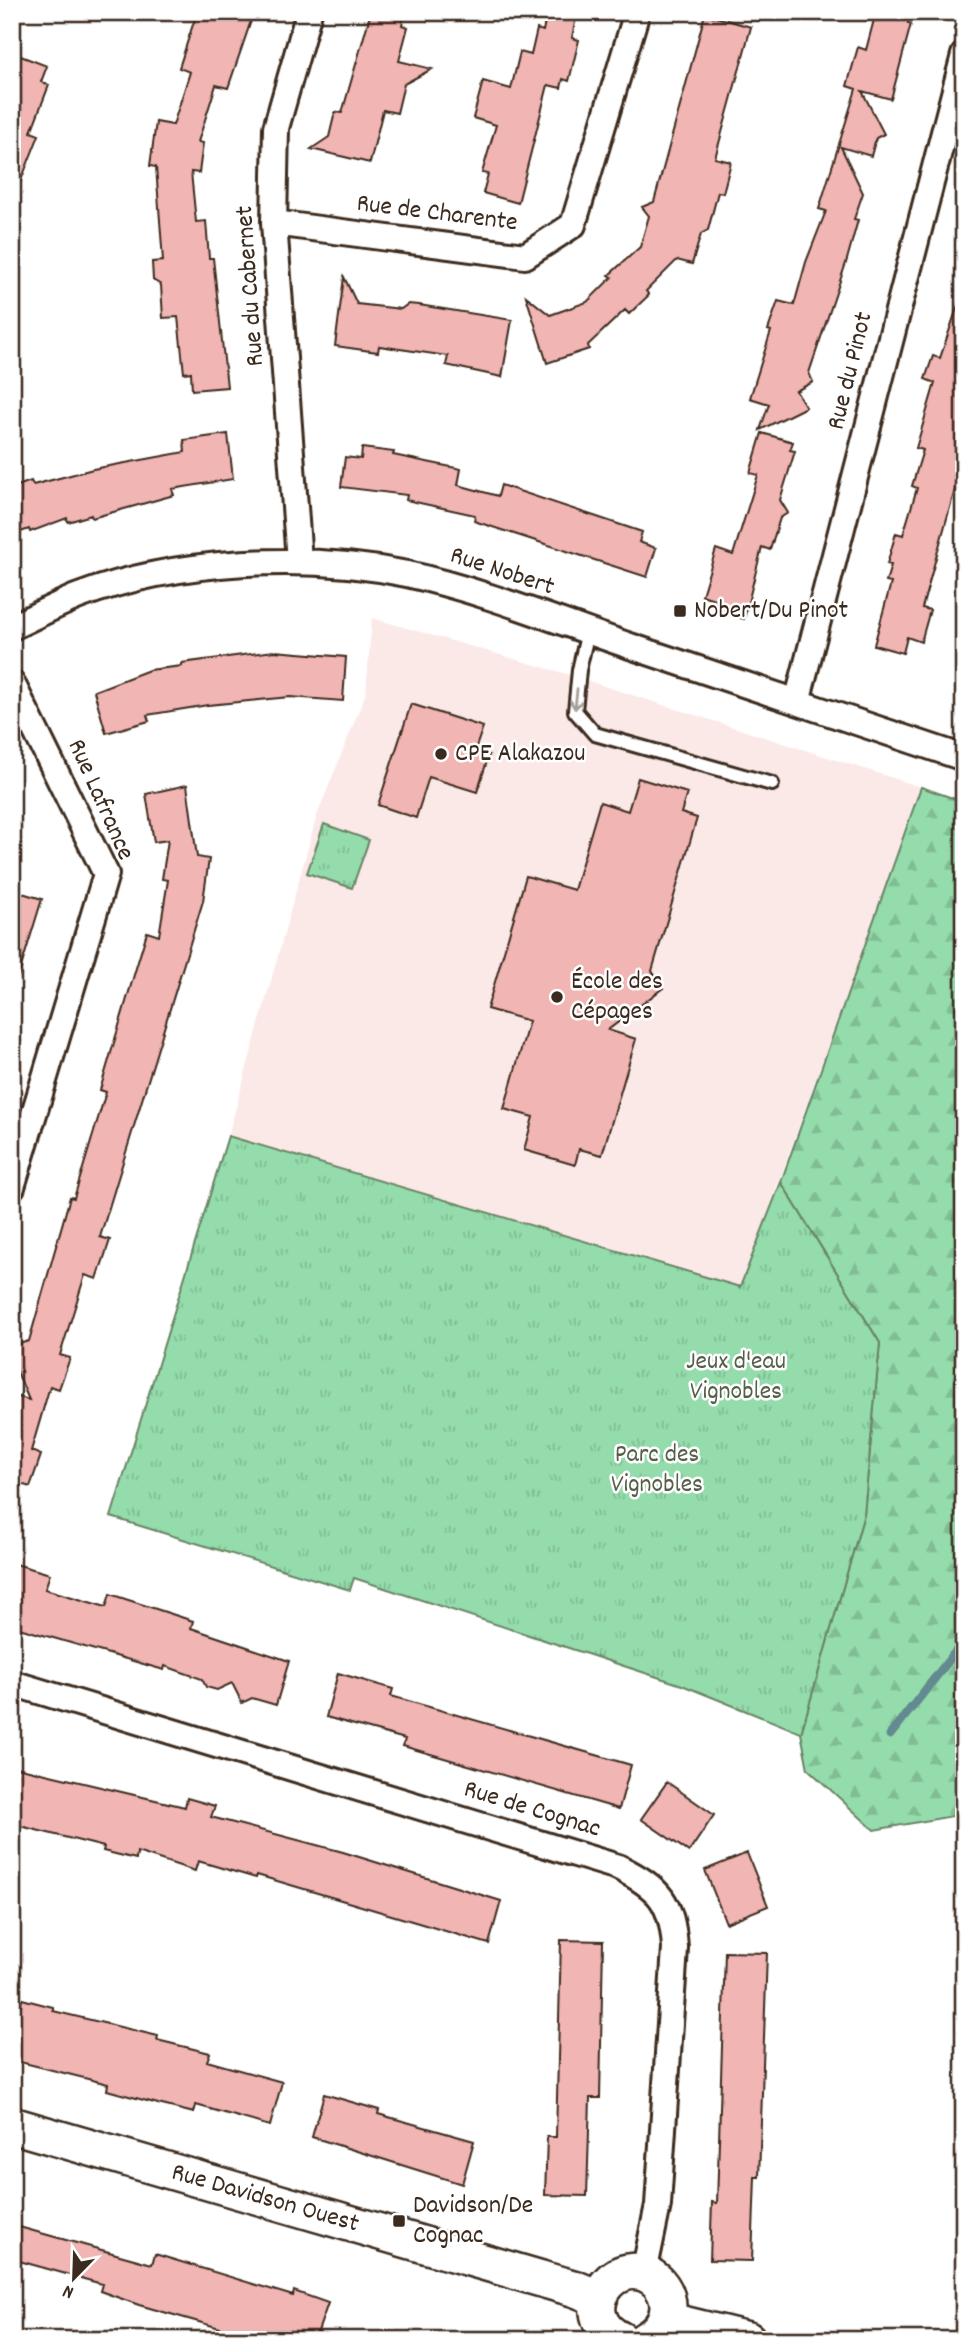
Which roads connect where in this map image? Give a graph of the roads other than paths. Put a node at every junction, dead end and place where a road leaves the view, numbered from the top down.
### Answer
1 (309, 12) edge
2 (637, 12) edge
3 (964, 55) edge
4 (274, 223) junction
5 (299, 561) junction
6 (12, 628) edge
7 (588, 631) junction
8 (12, 683) edge
9 (797, 702) junction
10 (964, 758) edge
11 (772, 784) dead end
12 (12, 1186) edge
13 (12, 1684) edge
14 (12, 2125) edge
15 (644, 2273) junction
16 (598, 2298) junction
17 (655, 2330) edge
18 (621, 2340) edge
19 (748, 2340) edge

1 - 4 street, Rue du Cabernet
2 - 4 street, Rue de Charente
3 - 9 street, Rue du Pinot
4 - 5 street, Rue du Cabernet
5 - 6 street, Rue Nobert
5 - 7 street, Rue Nobert
7 - 9 street, Rue Nobert
7 -> 11 lane
8 - 12 street, Rue Lafrance
9 - 10 street, Rue Nobert
13 - 15 street, Rue de Cognac
14 - 16 street, Rue Davidson Ouest
15 - 16 street
15 - 17 street
16 - 18 street
17 - 19 street

